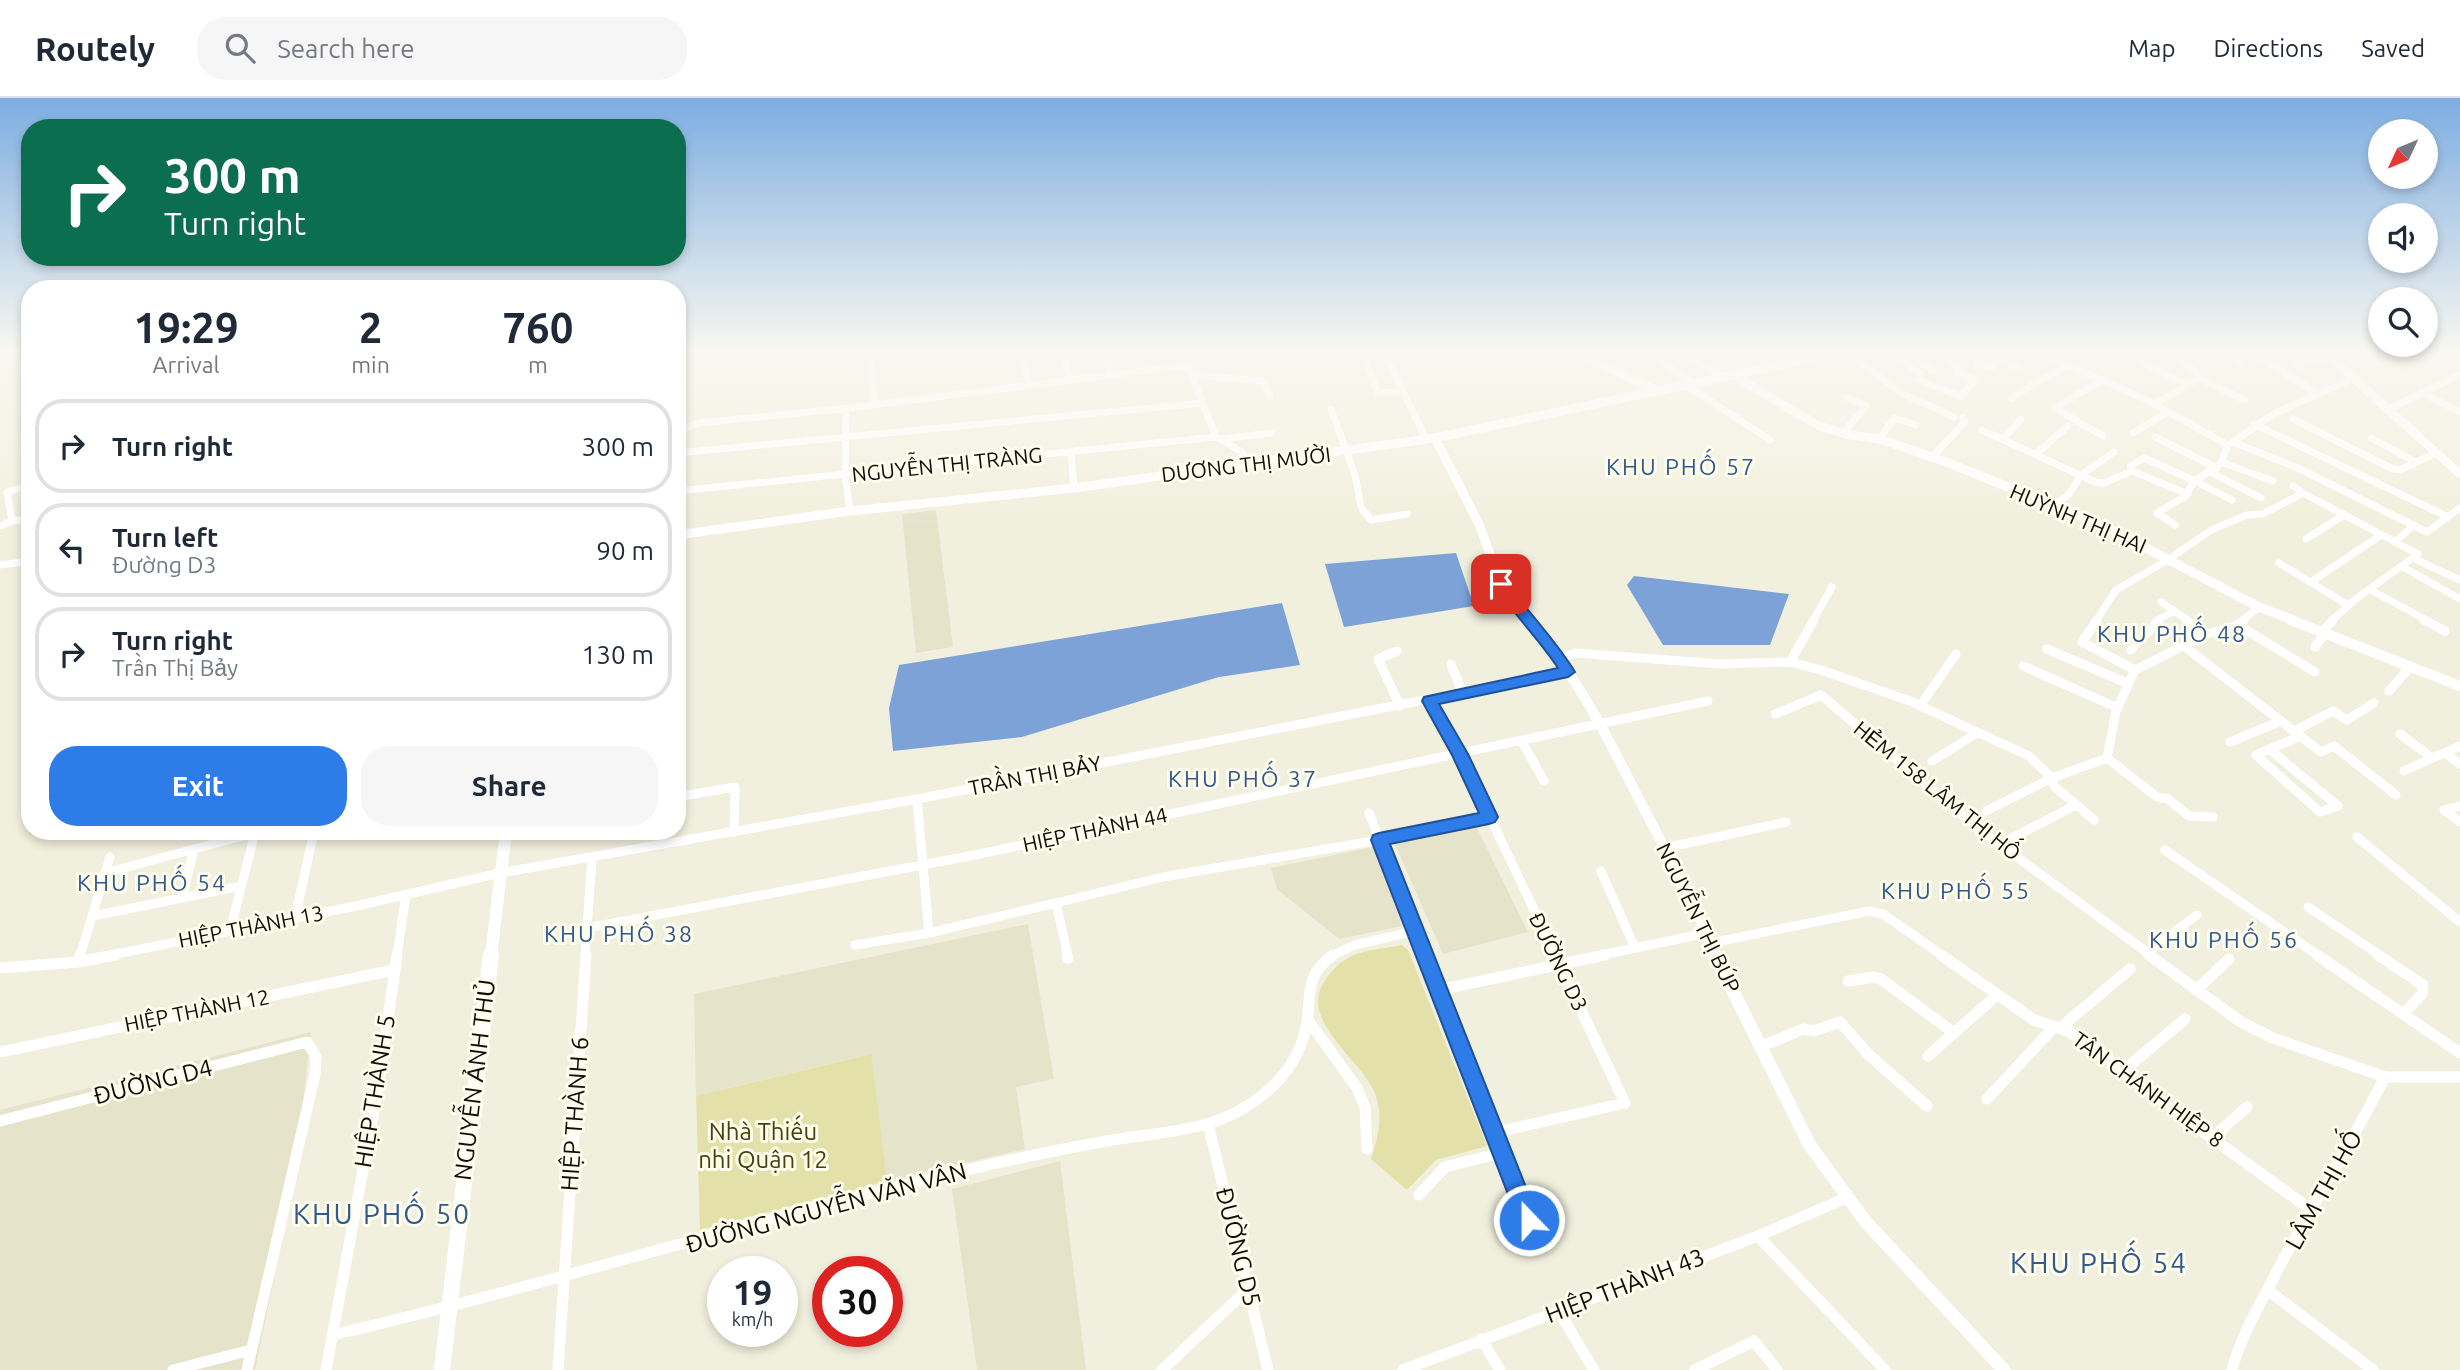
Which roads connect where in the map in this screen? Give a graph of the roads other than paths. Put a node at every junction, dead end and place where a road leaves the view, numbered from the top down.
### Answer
1 (833, 409) edge
2 (846, 409) edge
3 (1136, 409) edge
4 (1206, 409) edge
5 (1331, 409) dead end
6 (1413, 409) edge
7 (1572, 409) edge
8 (1726, 409) edge
9 (1789, 409) edge
10 (1863, 409) edge
11 (1939, 409) edge
12 (2057, 409) edge
13 (2164, 409) edge
14 (2280, 409) edge
15 (2387, 410) edge
16 (2168, 412) junction
17 (1954, 416) dead end
18 (1963, 418) dead end
19 (2021, 419) dead end
20 (2294, 419) dead end
21 (2254, 424) junction
22 (1916, 425) dead end
23 (2068, 426) dead end
24 (686, 428) edge
25 (1982, 430) dead end
26 (1271, 433) dead end
27 (2133, 433) dead end
28 (1850, 435) junction
29 (2103, 436) dead end
30 (845, 437) junction
31 (2155, 437) dead end
32 (1218, 438) junction
33 (2371, 438) dead end
34 (1431, 439) junction
35 (1880, 439) junction
36 (2003, 439) junction
37 (1770, 440) dead end
38 (2230, 443) junction
39 (686, 452) edge
40 (1071, 452) junction
41 (1347, 452) junction
42 (2114, 452) dead end
43 (2436, 453) junction
44 (2036, 454) junction
45 (1931, 457) junction
46 (2416, 462) junction
47 (1247, 464) junction
48 (2216, 467) junction
49 (2132, 471) junction
50 (2460, 474) edge
51 (2081, 475) junction
52 (845, 476) junction
53 (2195, 481) junction
54 (2273, 481) dead end
55 (2293, 486) dead end
56 (21, 488) edge
57 (1074, 488) junction
58 (686, 490) edge
59 (2304, 493) junction
60 (2188, 494) junction
61 (2261, 498) dead end
62 (2232, 500) dead end
63 (2053, 507) junction
64 (2460, 509) edge
65 (850, 512) junction
66 (1407, 514) dead end
67 (2344, 514) junction
68 (2448, 517) junction
69 (21, 520) edge
70 (12, 521) junction
71 (2175, 525) dead end
72 (2414, 525) junction
73 (0, 526) edge
74 (686, 534) edge
75 (2381, 535) junction
76 (2306, 539) dead end
77 (2395, 542) junction
78 (2416, 556) junction
79 (2168, 560) junction
80 (21, 562) edge
81 (2280, 563) dead end
82 (0, 565) edge
83 (2403, 567) junction
84 (2460, 580) edge
85 (2311, 582) junction
86 (1832, 587) dead end
87 (2370, 589) junction
88 (2460, 599) edge
89 (2161, 602) dead end
90 (2348, 605) junction
91 (2259, 607) junction
92 (2174, 611) junction
93 (2238, 625) junction
94 (2325, 631) junction
95 (2445, 631) dead end
96 (2207, 634) junction
97 (2184, 646) junction
98 (2315, 647) dead end
99 (2047, 649) dead end
100 (2131, 650) dead end
101 (1397, 651) dead end
102 (1956, 654) dead end
103 (1560, 659) junction
104 (1790, 662) junction
105 (1451, 664) dead end
106 (2022, 666) dead end
107 (2411, 666) junction
108 (2135, 670) junction
109 (1568, 672) junction
110 (2315, 672) dead end
111 (2129, 684) junction
112 (2460, 686) edge
113 (2389, 691) dead end
114 (1463, 694) junction
115 (1429, 701) junction
116 (1708, 701) dead end
117 (2374, 703) dead end
118 (1400, 706) junction
119 (1920, 706) junction
120 (2118, 708) junction
121 (1775, 714) dead end
122 (2281, 721) junction
123 (1601, 725) junction
124 (1977, 733) junction
125 (2298, 734) junction
126 (2400, 734) dead end
127 (1522, 742) junction
128 (2230, 742) dead end
129 (2460, 747) edge
130 (2269, 749) junction
131 (2445, 753) junction
132 (1460, 754) junction
133 (2107, 758) junction
134 (2432, 758) junction
135 (1932, 761) dead end
136 (2460, 764) edge
137 (2404, 771) dead end
138 (2052, 778) junction
139 (1544, 781) dead end
140 (686, 795) edge
141 (2396, 795) dead end
142 (917, 799) junction
143 (2076, 805) junction
144 (2460, 806) edge
145 (1986, 811) dead end
146 (1369, 813) dead end
147 (1489, 817) junction
148 (2213, 817) dead end
149 (2094, 820) dead end
150 (1786, 822) dead end
151 (2460, 822) edge
152 (734, 832) junction
153 (2357, 837) dead end
154 (228, 840) edge
155 (255, 840) edge
156 (312, 840) edge
157 (505, 840) edge
158 (1379, 840) junction
159 (2003, 846) junction
160 (1665, 848) junction
161 (194, 849) junction
162 (2165, 850) dead end
163 (110, 857) dead end
164 (592, 858) junction
165 (923, 865) junction
166 (1601, 871) dead end
167 (105, 873) junction
168 (500, 873) junction
169 (241, 886) junction
170 (406, 894) junction
171 (182, 898) junction
172 (1056, 903) junction
173 (2308, 907) dead end
174 (2197, 915) dead end
175 (93, 916) junction
176 (295, 918) junction
177 (2460, 922) edge
178 (587, 928) junction
179 (230, 931) junction
180 (1415, 931) junction
181 (929, 933) junction
182 (1709, 938) junction
183 (855, 945) dead end
184 (1635, 948) junction
185 (2146, 953) junction
186 (1068, 958) dead end
187 (2229, 959) dead end
188 (78, 962) junction
189 (1558, 964) junction
190 (0, 968) edge
191 (2130, 969) dead end
192 (394, 970) junction
193 (1848, 981) dead end
194 (1437, 990) junction
195 (2196, 990) junction
196 (1997, 995) junction
197 (2403, 1014) junction
198 (2185, 1019) dead end
199 (1308, 1020) junction
200 (2058, 1027) junction
201 (1954, 1033) junction
202 (1760, 1047) junction
203 (0, 1052) edge
204 (2460, 1053) edge
205 (1928, 1056) dead end
206 (2123, 1071) junction
207 (2385, 1077) junction
208 (2460, 1077) edge
209 (1987, 1099) dead end
210 (1927, 1106) dead end
211 (2247, 1107) dead end
212 (0, 1121) edge
213 (1208, 1124) junction
214 (1493, 1133) junction
215 (2212, 1138) junction
216 (1367, 1149) dead end
217 (1502, 1153) junction
218 (1419, 1195) dead end
219 (1846, 1198) junction
220 (2310, 1209) junction
221 (1529, 1220) dead end
222 (1758, 1236) junction
223 (564, 1279) junction
224 (1248, 1289) junction
225 (2269, 1291) junction
226 (448, 1309) junction
227 (1559, 1312) junction
228 (332, 1335) junction
229 (1481, 1339) junction
230 (251, 1350) junction
231 (173, 1370) edge
232 (247, 1370) edge
233 (326, 1370) edge
234 (442, 1370) edge
235 (558, 1370) edge
236 (1162, 1370) edge
237 (1268, 1370) edge
238 (1403, 1370) edge
239 (1500, 1370) edge
240 (1594, 1370) edge
241 (1695, 1370) edge
242 (1777, 1370) edge
243 (1885, 1370) edge
244 (2004, 1370) edge
245 (2232, 1370) edge
246 (2374, 1370) edge

1 - 24 street
2 - 30 street
3 - 30 street
4 - 32 street
5 - 41 street
6 - 34 street
7 - 34 street, DƯƠNG THỊ MƯỜI
8 - 37 street
9 - 28 street, HUỲNH THỊ HAI
10 - 28 street
11 - 17 street
12 - 29 street
13 - 16 street
14 - 21 street
15 - 43 street
16 - 27 street
16 - 38 street
18 - 45 street
19 - 36 street
20 - 46 street
21 - 38 street
21 - 68 street
22 - 35 street
23 - 44 street
25 - 36 street
26 - 32 street, NGUYỄN THỊ TRÀNG
28 - 35 street, HUỲNH THỊ HAI
30 - 39 street
30 - 52 street
31 - 48 street
32 - 40 street, NGUYỄN THỊ TRÀNG
32 - 47 street
33 - 46 street
34 - 41 street, DƯƠNG THỊ MƯỜI
34 - 103 street, NGUYỄN THỊ BÚP
35 - 45 street, HUỲNH THỊ HAI
36 - 44 street
38 - 48 street
38 - 72 street
40 - 52 street, NGUYỄN THỊ TRÀNG
40 - 57 street
41 - 47 street, DƯƠNG THỊ MƯỜI
41 - 66 street
42 - 51 street
43 - 46 street
43 - 50 street
44 - 51 street
45 - 63 street, HUỲNH THỊ HAI
47 - 57 street, DƯƠNG THỊ MƯỜI
48 - 53 street
48 - 54 street
48 - 61 street
49 - 51 street
49 - 53 street
49 - 60 street
51 - 63 street
52 - 58 street, NGUYỄN THỊ TRÀNG
52 - 65 street
53 - 60 street
53 - 62 street
55 - 59 street
56 - 70 street
57 - 65 street, DƯƠNG THỊ MƯỜI
59 - 67 street
59 - 79 street
60 - 71 street
63 - 79 street, HUỲNH THỊ HAI
64 - 68 street
65 - 74 street, DƯƠNG THỊ MƯỜI
67 - 75 street
67 - 76 street
68 - 72 street
69 - 70 street
70 - 73 street
72 - 77 street
75 - 77 street
75 - 85 street
77 - 78 street
78 - 83 street
78 - 84 street
79 - 91 street, HUỲNH THỊ HAI
79 - 108 street
80 - 82 street
81 - 85 street
83 - 87 street
83 - 88 street
85 - 90 street
86 - 104 street
87 - 90 street
87 - 95 street
89 - 92 street
90 - 94 street
91 - 93 street
91 - 94 street, HUỲNH THỊ HAI
92 - 96 street
92 - 100 street
93 - 96 street
93 - 110 street
94 - 98 street
94 - 107 street, HUỲNH THỊ HAI
96 - 97 street
97 - 108 street
97 - 122 street
99 - 111 street
101 - 118 street
102 - 119 street
103 - 104 street
103 - 109 street, NGUYỄN THỊ BÚP
104 - 119 street
105 - 114 street
106 - 120 street
107 - 112 street, HUỲNH THỊ HAI
107 - 113 street
108 - 111 street
109 - 114 street, TRẦN THỊ BẢY
109 - 123 street, NGUYỄN THỊ BÚP
111 - 120 street
114 - 115 street, TRẦN THỊ BẢY
115 - 118 street, TRẦN THỊ BẢY
115 - 132 street, ĐƯỜNG D3
116 - 123 street, HIỆP THÀNH 44
117 - 125 street
118 - 142 street, TRẦN THỊ BẢY
119 - 124 street
120 - 133 street
121 - 159 street, HẺM 158 LÂM THỊ HỐ
122 - 125 street
122 - 128 street
123 - 127 street, HIỆP THÀNH 44
123 - 160 street, NGUYỄN THỊ BÚP
124 - 135 street
124 - 138 street
125 - 130 street
125 - 141 street
126 - 134 street
127 - 132 street, HIỆP THÀNH 44
127 - 139 street
129 - 131 street
130 - 130 street
131 - 134 street
131 - 136 street
132 - 147 street, ĐƯỜNG D3
132 - 165 street, HIỆP THÀNH 44
133 - 138 street
133 - 148 street
134 - 137 street
138 - 143 street
138 - 145 street
140 - 152 street
142 - 152 street, TRẦN THỊ BẢY
142 - 165 street
143 - 149 street
143 - 159 street
144 - 151 street
146 - 158 street
147 - 158 street
147 - 189 street, ĐƯỜNG D3
150 - 160 street
152 - 164 street, TRẦN THỊ BẢY
153 - 177 street
154 - 161 street
155 - 169 street
156 - 176 street
157 - 168 main road, NGUYỄN ẢNH THỦ
158 - 172 street
158 - 180 street
159 - 185 street, HẺM 158 LÂM THỊ HỐ
160 - 182 street, NGUYỄN THỊ BÚP
161 - 167 street
161 - 171 street
162 - 197 street
163 - 167 street
164 - 168 street, TRẦN THỊ BẢY
164 - 178 street, HIỆP THÀNH 6
165 - 178 street, HIỆP THÀNH 44
165 - 181 street
166 - 184 street
167 - 175 street
168 - 170 street, HIỆP THÀNH 13
168 - 226 main road, NGUYỄN ẢNH THỦ
169 - 171 street
169 - 179 street
170 - 176 street, HIỆP THÀNH 13
170 - 192 street, HIỆP THÀNH 5
171 - 175 street
172 - 181 street
172 - 186 street
173 - 197 street
174 - 185 street
175 - 188 street
176 - 179 street, HIỆP THÀNH 13
178 - 223 street, HIỆP THÀNH 6
179 - 188 street, HIỆP THÀNH 13
180 - 194 street
180 - 199 street, ĐƯỜNG NGUYỄN VĂN VÂN
181 - 183 street
182 - 184 street, TÂN CHÁNH HIỆP 8
182 - 196 street, TÂN CHÁNH HIỆP 8
182 - 202 street, NGUYỄN THỊ BÚP
184 - 189 street, TÂN CHÁNH HIỆP 8
185 - 195 street, HẺM 158 LÂM THỊ HỐ
187 - 195 street
188 - 190 street, HIỆP THÀNH 13
189 - 194 street, TÂN CHÁNH HIỆP 8
189 - 214 street, ĐƯỜNG D3
191 - 200 street
192 - 203 street, HIỆP THÀNH 12
192 - 228 street, HIỆP THÀNH 5
193 - 201 street
194 - 214 street
195 - 207 street, HẺM 158 LÂM THỊ HỐ
196 - 200 street, TÂN CHÁNH HIỆP 8
196 - 201 street
197 - 204 street
198 - 206 street
199 - 213 street, ĐƯỜNG NGUYỄN VĂN VÂN
199 - 216 street
200 - 206 street, TÂN CHÁNH HIỆP 8
200 - 209 street
201 - 205 street
202 - 210 street
202 - 219 street, NGUYỄN THỊ BÚP
206 - 215 street, TÂN CHÁNH HIỆP 8
207 - 208 street
207 - 220 street, LÂM THỊ HỐ
211 - 215 street
212 - 230 street, ĐƯỜNG D4
213 - 223 street, ĐƯỜNG NGUYỄN VĂN VÂN
213 - 224 street, ĐƯỜNG D5
214 - 217 street
215 - 220 street, TÂN CHÁNH HIỆP 8
217 - 218 street
217 - 221 street
219 - 222 street, HIỆP THÀNH 43
219 - 244 street, NGUYỄN THỊ BÚP
220 - 225 street, LÂM THỊ HỐ
222 - 227 street, HIỆP THÀNH 43
222 - 243 street
223 - 226 street, ĐƯỜNG NGUYỄN VĂN VÂN
223 - 235 street, HIỆP THÀNH 6
224 - 236 street
224 - 237 street, ĐƯỜNG D5
225 - 245 street, LÂM THỊ HỐ
225 - 246 street
226 - 228 street, ĐƯỜNG NGUYỄN VĂN VÂN
226 - 234 main road, NGUYỄN ẢNH THỦ
227 - 229 street, HIỆP THÀNH 43
227 - 240 street
228 - 233 street, HIỆP THÀNH 5
229 - 238 street, HIỆP THÀNH 43
229 - 239 street
230 - 231 street
230 - 232 street
241 - 242 street

